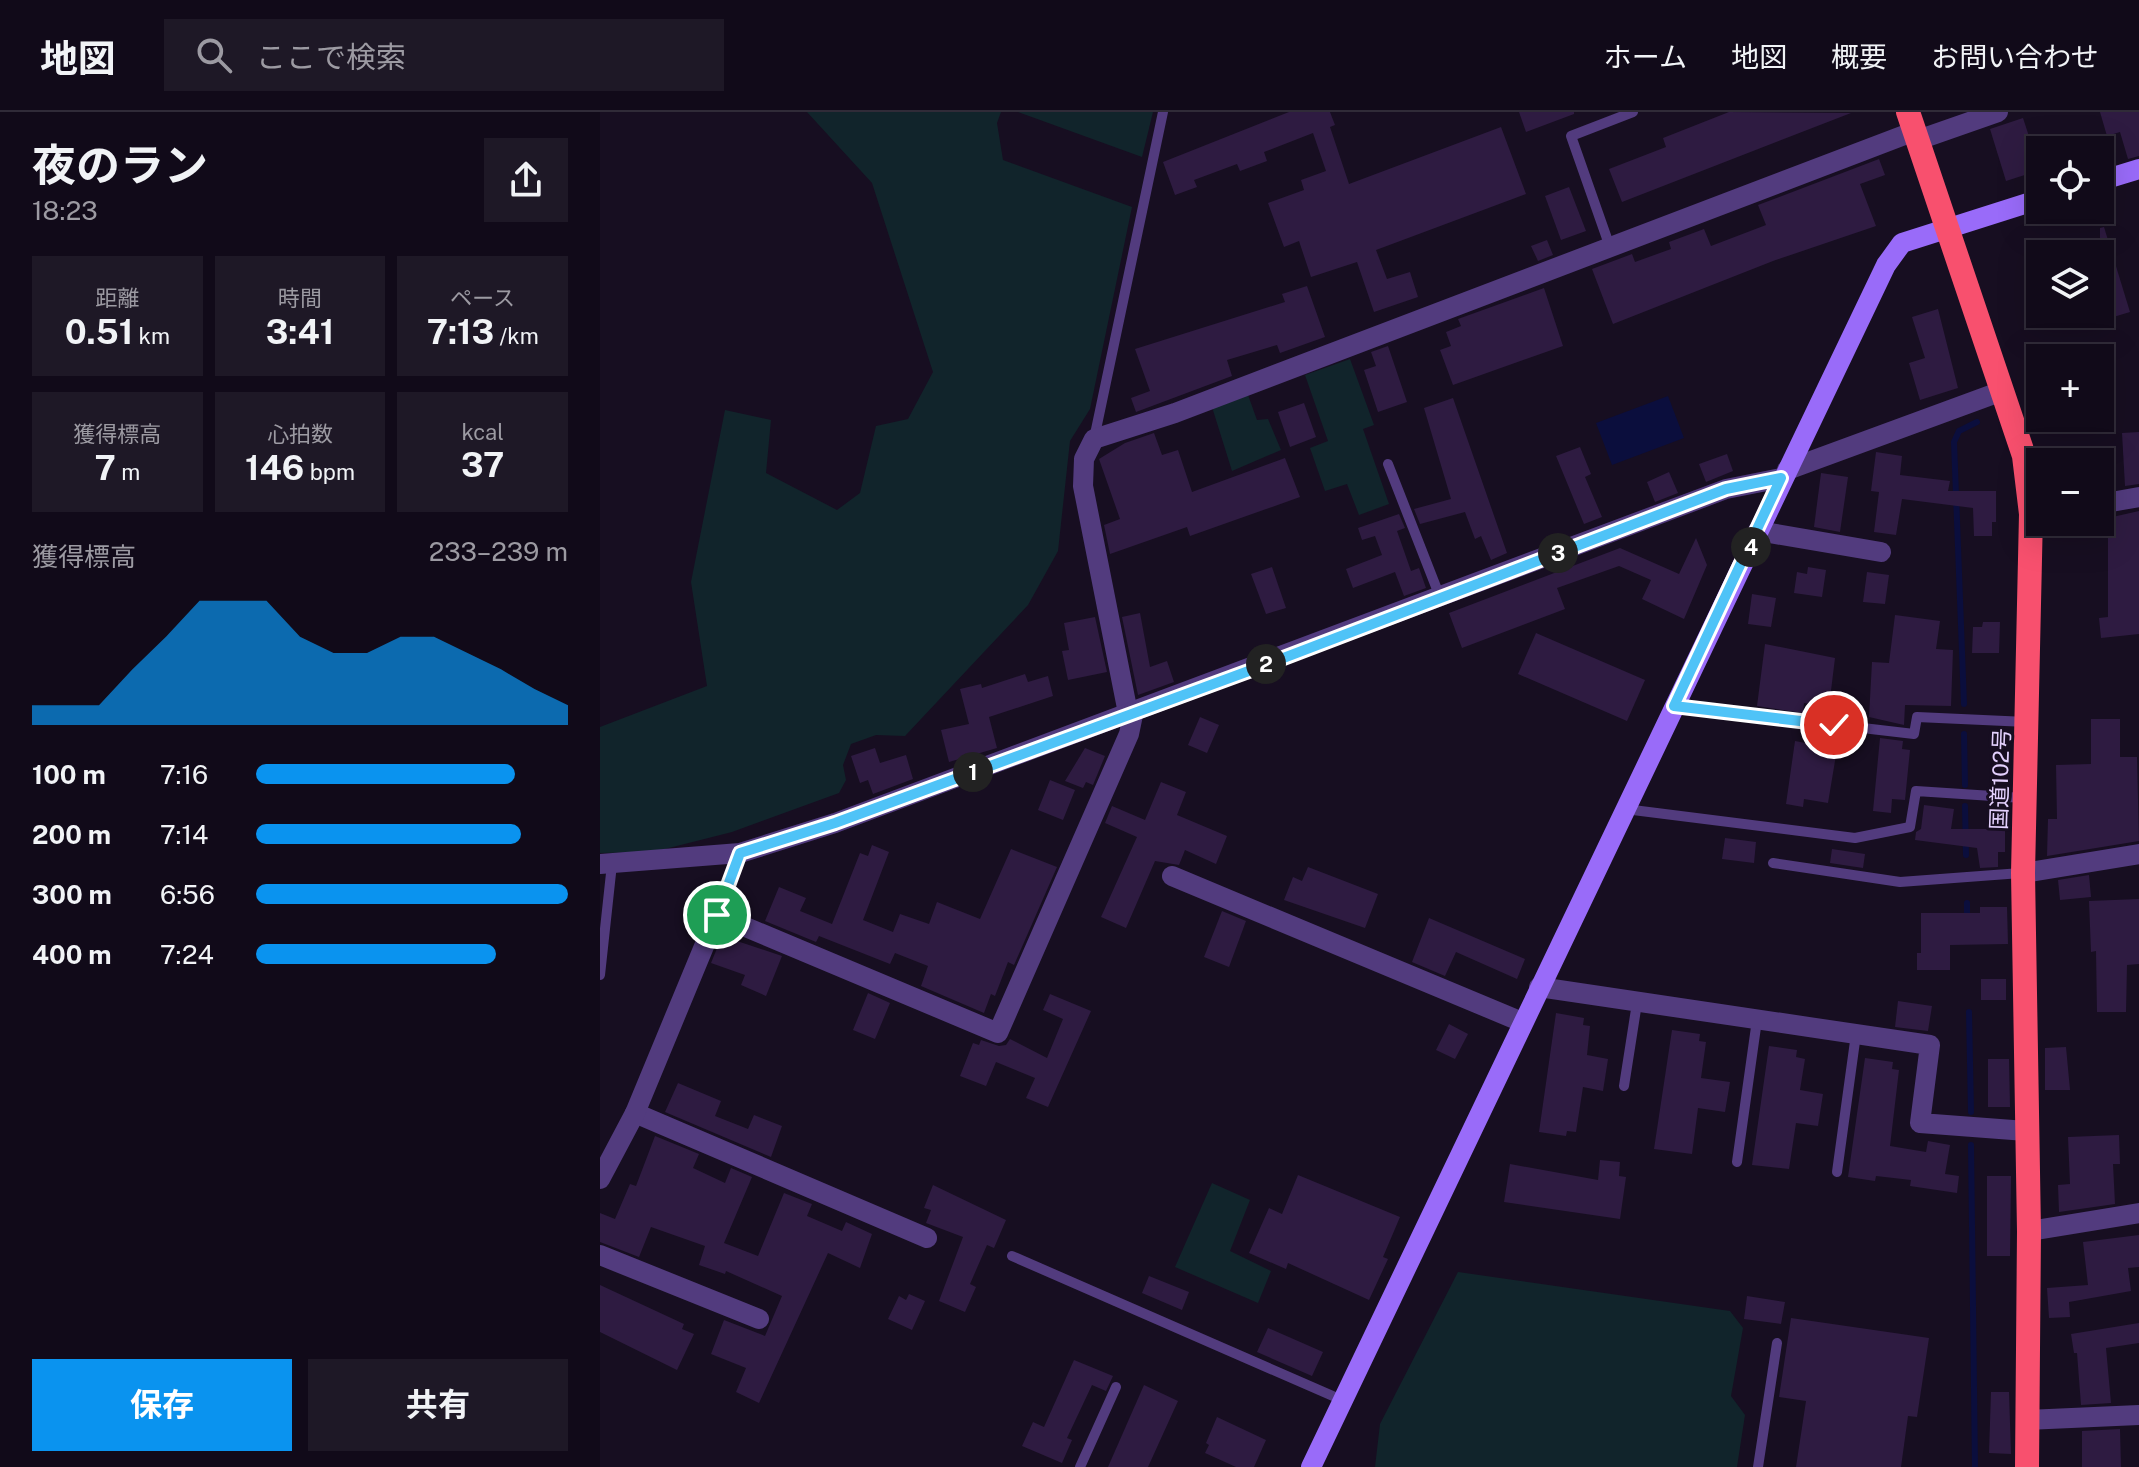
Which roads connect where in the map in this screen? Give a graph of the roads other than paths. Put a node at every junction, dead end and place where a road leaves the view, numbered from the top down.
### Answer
1 (1163, 112) edge
2 (1633, 112) edge
3 (1998, 112) edge
4 (1914, 128) edge
5 (2139, 169) edge
6 (2114, 177) edge
7 (2026, 203) edge
8 (1947, 228) junction
9 (1610, 247) junction
10 (2002, 391) junction
11 (1094, 439) junction
12 (1388, 464) dead end
13 (2026, 466) edge
14 (1784, 474) junction
15 (2139, 497) edge
16 (2114, 501) edge
17 (1758, 531) junction
18 (2035, 536) edge
19 (1881, 552) dead end
20 (1440, 597) junction
21 (1674, 706) junction
22 (1131, 712) junction
23 (2027, 722) junction
24 (2025, 798) junction
25 (1625, 809) junction
26 (740, 853) junction
27 (2139, 854) edge
28 (1773, 863) dead end
29 (606, 864) edge
30 (2023, 873) junction
31 (1172, 876) dead end
32 (717, 915) junction
33 (600, 975) edge
34 (1539, 987) junction
35 (1637, 1003) junction
36 (1757, 1020) junction
37 (1522, 1022) junction
38 (1856, 1034) junction
39 (1624, 1086) dead end
40 (635, 1113) junction
41 (2026, 1131) junction
42 (1737, 1162) dead end
43 (1837, 1172) dead end
44 (600, 1179) edge
45 (2139, 1213) edge
46 (2029, 1231) junction
47 (927, 1238) dead end
48 (600, 1255) edge
49 (1012, 1256) dead end
50 (759, 1319) dead end
51 (1777, 1343) dead end
52 (1116, 1387) dead end
53 (1342, 1400) junction
54 (2139, 1415) edge
55 (2028, 1420) junction
56 (1080, 1467) edge
57 (1311, 1467) edge
58 (1758, 1467) edge
59 (2027, 1467) edge

1 - 11 lane
2 - 9 lane
3 - 4 street
4 - 8 highway, 国道102号
4 - 9 street
5 - 6 street
7 - 8 street
8 - 10 highway, 国道102号
8 - 14 street
9 - 11 street
10 - 13 highway, 国道102号
10 - 14 street
11 - 22 street
12 - 20 lane
14 - 17 street
14 - 20 street
15 - 16 street
17 - 19 street
17 - 21 street
18 - 23 highway, 国道102号
20 - 22 street
21 - 23 lane
21 - 25 street
22 - 26 street
22 - 32 street
23 - 24 highway, 国道102号
24 - 25 lane
24 - 30 highway, 国道102号
25 - 34 street
26 - 29 street
26 - 32 lane
27 - 30 street
28 - 30 lane
29 - 33 lane
30 - 41 highway, 国道102号
31 - 37 street
32 - 40 street
34 - 35 street
34 - 37 street
35 - 36 street
35 - 39 lane
36 - 38 street
36 - 42 lane
37 - 53 street
38 - 41 street
38 - 43 lane
40 - 44 street
40 - 47 street
41 - 46 highway, 国道102号
45 - 46 street
46 - 55 highway, 国道102号
48 - 50 street
49 - 53 lane
51 - 58 lane
52 - 56 lane
53 - 57 street
54 - 55 street
55 - 59 highway, 国道102号

